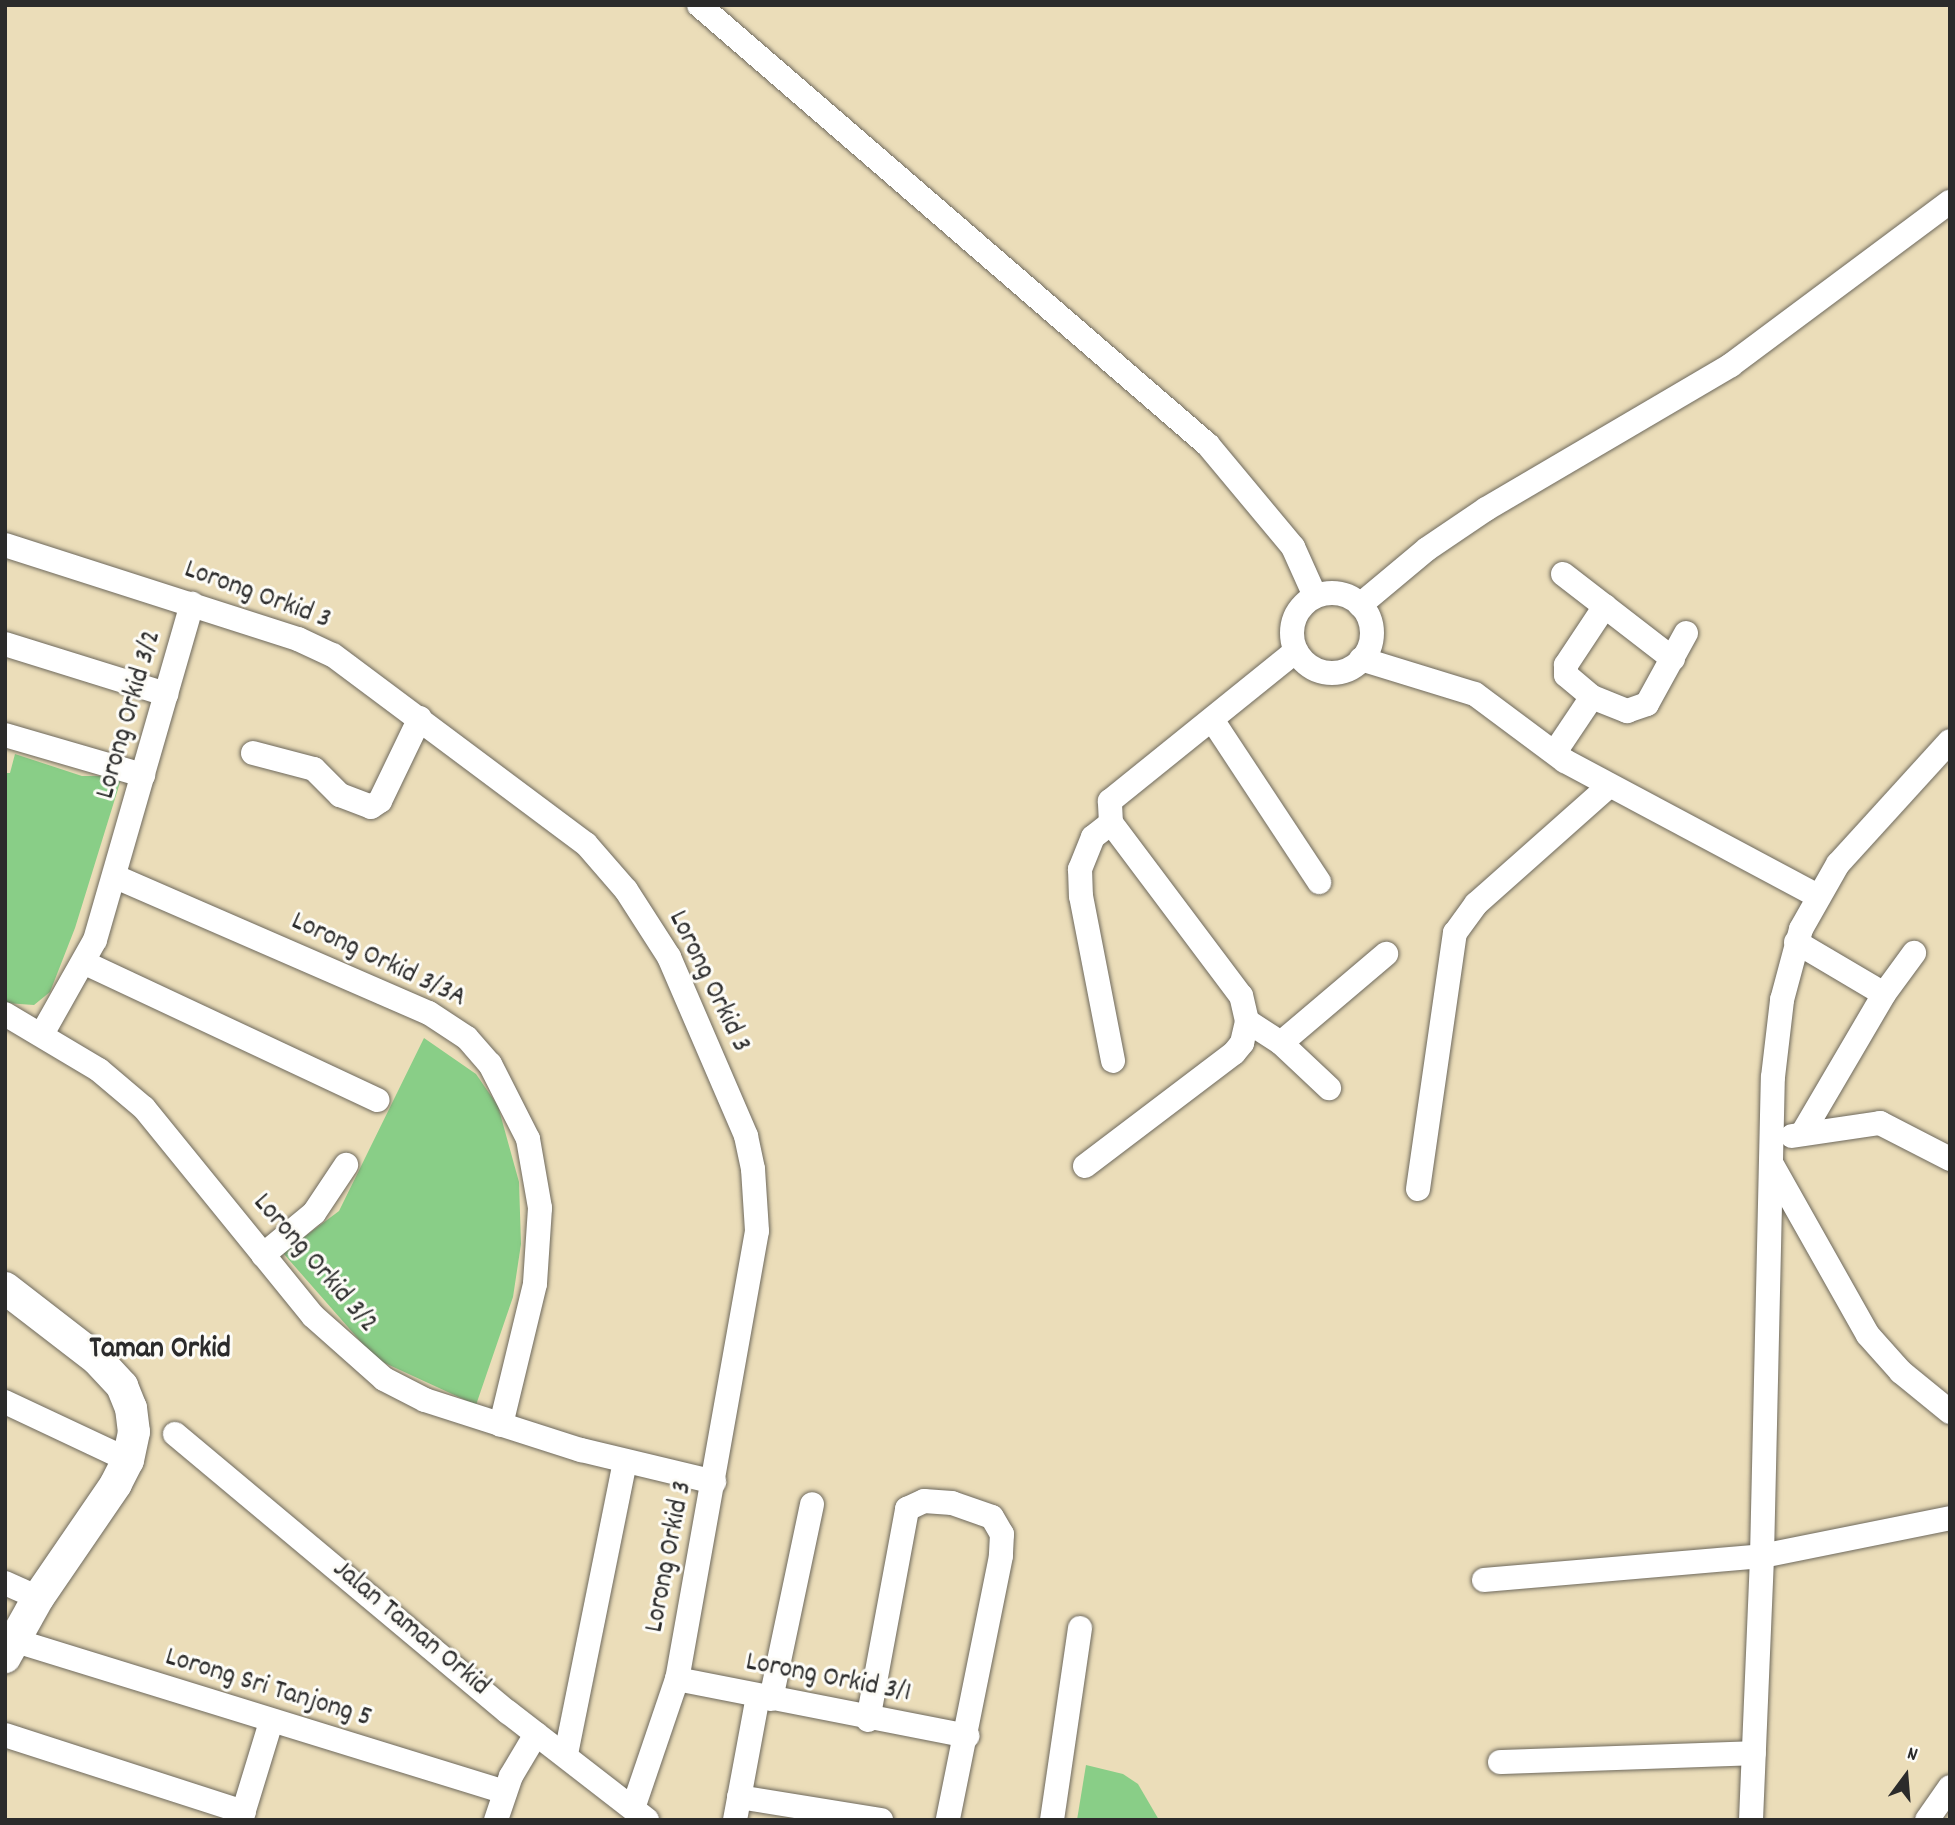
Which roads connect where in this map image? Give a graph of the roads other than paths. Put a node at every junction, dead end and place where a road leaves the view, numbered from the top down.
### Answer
1 (699, 5) edge
2 (1950, 202) edge
3 (5, 545) edge
4 (1563, 574) dead end
5 (1315, 596) junction
6 (192, 604) junction
7 (1360, 605) junction
8 (1605, 606) junction
9 (1686, 633) dead end
10 (5, 645) edge
11 (1296, 651) junction
12 (1361, 659) junction
13 (1673, 659) junction
14 (166, 694) junction
15 (1592, 697) junction
16 (420, 718) junction
17 (1213, 721) junction
18 (5, 735) edge
19 (1950, 741) edge
20 (1555, 752) junction
21 (253, 753) dead end
22 (143, 775) junction
23 (1609, 786) junction
24 (1111, 822) junction
25 (116, 877) junction
26 (1319, 882) dead end
27 (1818, 896) junction
28 (1796, 942) junction
29 (1914, 953) dead end
30 (1386, 954) dead end
31 (85, 963) junction
32 (1884, 994) junction
33 (5, 1014) edge
34 (1247, 1021) junction
35 (42, 1034) junction
36 (1281, 1043) junction
37 (1114, 1061) dead end
38 (1329, 1088) dead end
39 (377, 1100) dead end
40 (1802, 1134) junction
41 (1771, 1151) junction
42 (1950, 1159) edge
43 (346, 1165) dead end
44 (1086, 1166) dead end
45 (1418, 1189) dead end
46 (263, 1255) junction
47 (5, 1288) edge
48 (5, 1402) edge
49 (1950, 1412) edge
50 (501, 1425) junction
51 (175, 1434) dead end
52 (128, 1460) junction
53 (625, 1462) junction
54 (714, 1482) junction
55 (812, 1504) dead end
56 (1950, 1518) edge
57 (1762, 1556) junction
58 (1484, 1580) dead end
59 (5, 1583) edge
60 (38, 1598) junction
61 (1080, 1628) dead end
62 (9, 1648) edge
63 (677, 1679) junction
64 (764, 1698) junction
65 (868, 1720) junction
66 (271, 1722) junction
67 (536, 1734) junction
68 (5, 1735) edge
69 (968, 1736) junction
70 (1754, 1753) junction
71 (566, 1754) junction
72 (1500, 1762) dead end
73 (1950, 1787) edge
74 (505, 1792) junction
75 (737, 1809) edge
76 (640, 1814) edge
77 (242, 1816) edge
78 (496, 1820) edge
79 (881, 1820) edge
80 (948, 1820) edge
81 (1052, 1820) edge
82 (1751, 1820) edge
83 (1927, 1820) edge

1 - 5 street
2 - 7 street
3 - 6 street, Lorong Orkid 3
4 - 8 street
5 - 7 street
5 - 11 street
6 - 14 street, Lorong Orkid 3/2
6 - 16 street, Lorong Orkid 3
7 - 12 street
8 - 13 street
8 - 15 street
9 - 13 street
10 - 14 street
11 - 12 street
11 - 17 street
12 - 20 street
13 - 15 street
14 - 22 street, Lorong Orkid 3/2
15 - 20 street
16 - 21 street
16 - 54 street, Lorong Orkid 3
17 - 24 street
17 - 26 street
18 - 22 street
19 - 27 street
20 - 23 street
22 - 25 street, Lorong Orkid 3/2
23 - 27 street
23 - 45 street
24 - 34 street
24 - 37 street
25 - 31 street, Lorong Orkid 3/2
25 - 50 street, Lorong Orkid 3/3A
27 - 28 street
28 - 32 street
28 - 41 street
29 - 32 street
30 - 36 street
31 - 35 street, Lorong Orkid 3/2
31 - 39 street
32 - 40 street
33 - 35 street, Lorong Orkid 3/2
34 - 36 street
34 - 44 street
35 - 46 street, Lorong Orkid 3/2
36 - 38 street
40 - 41 street
40 - 42 street
41 - 49 street
41 - 57 street
43 - 46 street
46 - 50 street, Lorong Orkid 3/2
47 - 52 main road
48 - 52 street
50 - 53 street, Lorong Orkid 3/2
51 - 67 street, Jalan Taman Orkid
52 - 60 main road
53 - 54 street, Lorong Orkid 3/2
53 - 71 street
54 - 63 street, Lorong Orkid 3
55 - 64 street
56 - 57 street
57 - 58 street
57 - 70 street
59 - 60 street
60 - 62 main road
61 - 81 street
62 - 66 street, Lorong Sri Tanjong 5
63 - 64 street, Lorong Orkid 3/1
63 - 76 street, Lorong Orkid 3
64 - 65 street, Lorong Orkid 3/1
64 - 75 street
65 - 69 street, Lorong Orkid 3/1
65 - 69 street
66 - 74 street, Lorong Sri Tanjong 5
66 - 77 street
67 - 71 street, Jalan Taman Orkid
67 - 74 street
68 - 77 street
69 - 80 street
70 - 72 street
70 - 82 street
71 - 76 street, Jalan Taman Orkid
73 - 83 street
74 - 78 street
75 - 79 street

